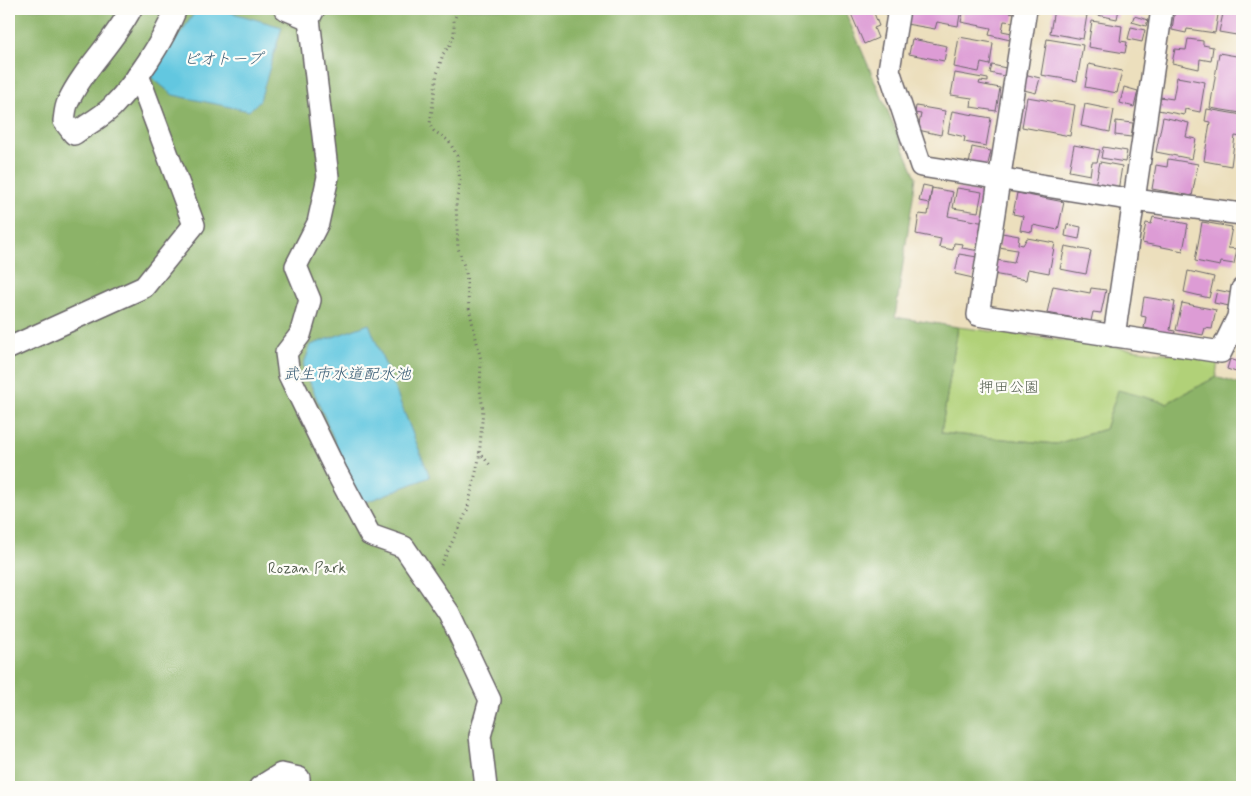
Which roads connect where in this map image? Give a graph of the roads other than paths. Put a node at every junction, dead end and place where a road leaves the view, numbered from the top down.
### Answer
1 (131, 9) edge
2 (176, 9) edge
3 (286, 9) edge
4 (899, 9) edge
5 (1026, 9) edge
6 (1162, 9) edge
7 (311, 14) edge
8 (138, 76) junction
9 (1000, 179) junction
10 (1134, 200) junction
11 (1242, 214) edge
12 (1242, 289) edge
13 (1240, 318) edge
14 (1114, 336) junction
15 (9, 348) edge
16 (260, 787) edge
17 (299, 787) edge
18 (486, 787) edge

1 - 8 street
2 - 8 street
3 - 7 street
4 - 9 street
5 - 9 street
6 - 10 street
7 - 18 street
8 - 15 street
9 - 10 street
9 - 14 street
10 - 11 street
10 - 14 street
12 - 13 street
13 - 14 street
16 - 17 street

